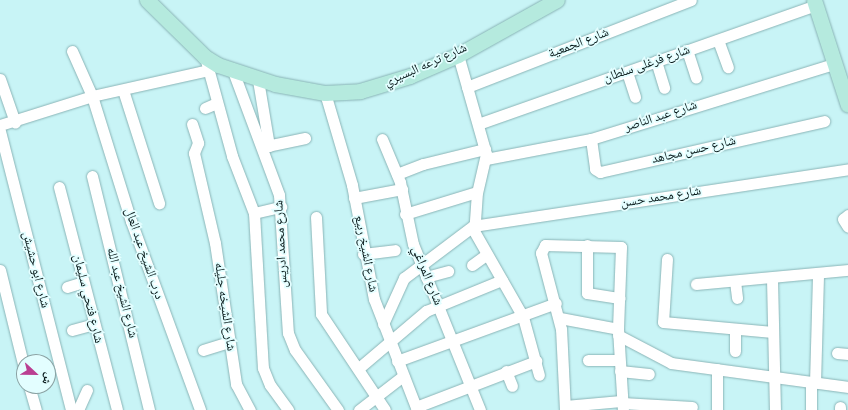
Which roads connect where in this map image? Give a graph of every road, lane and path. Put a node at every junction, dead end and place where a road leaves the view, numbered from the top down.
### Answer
1 (147, 0) edge
2 (556, 0) edge
3 (691, 0) edge
4 (815, 3) edge
5 (718, 40) junction
6 (687, 50) junction
7 (72, 51) dead end
8 (458, 55) junction
9 (656, 61) junction
10 (206, 63) junction
11 (833, 64) junction
12 (728, 67) dead end
13 (233, 71) junction
14 (627, 72) junction
15 (696, 78) dead end
16 (0, 79) edge
17 (258, 80) junction
18 (467, 87) junction
19 (664, 88) dead end
20 (123, 90) junction
21 (324, 94) junction
22 (92, 96) junction
23 (635, 97) dead end
24 (217, 103) junction
25 (848, 105) edge
26 (204, 108) dead end
27 (824, 121) dead end
28 (15, 122) junction
29 (192, 124) dead end
30 (478, 124) junction
31 (0, 125) edge
32 (0, 131) edge
33 (304, 138) dead end
34 (382, 139) dead end
35 (590, 139) junction
36 (265, 147) junction
37 (486, 154) junction
38 (848, 169) edge
39 (397, 174) junction
40 (92, 176) dead end
41 (59, 187) dead end
42 (402, 189) junction
43 (477, 192) junction
44 (354, 198) junction
45 (159, 203) dead end
46 (281, 207) junction
47 (254, 213) junction
48 (405, 214) junction
49 (848, 215) edge
50 (316, 217) dead end
51 (473, 226) junction
52 (848, 227) edge
53 (587, 245) junction
54 (395, 250) dead end
55 (363, 254) junction
56 (486, 255) junction
57 (667, 259) dead end
58 (420, 264) junction
59 (472, 265) dead end
60 (0, 270) edge
61 (848, 270) edge
62 (448, 271) dead end
63 (818, 274) junction
64 (426, 277) junction
65 (772, 279) junction
66 (502, 280) junction
67 (735, 281) junction
68 (83, 282) junction
69 (696, 284) dead end
70 (67, 287) dead end
71 (620, 298) junction
72 (736, 298) dead end
73 (556, 303) junction
74 (437, 305) junction
75 (523, 317) junction
76 (560, 318) junction
77 (94, 324) junction
78 (383, 324) junction
79 (735, 329) junction
80 (72, 330) dead end
81 (618, 332) junction
82 (773, 332) junction
83 (388, 340) junction
84 (452, 341) junction
85 (230, 342) junction
86 (203, 350) dead end
87 (735, 351) dead end
88 (21, 354) edge
89 (397, 360) junction
90 (588, 360) dead end
91 (536, 361) junction
92 (620, 366) junction
93 (360, 367) junction
94 (717, 369) junction
95 (506, 372) junction
96 (539, 374) dead end
97 (649, 374) dead end
98 (403, 376) junction
99 (775, 378) junction
100 (813, 383) junction
101 (469, 384) junction
102 (512, 386) dead end
103 (848, 387) edge
104 (87, 390) dead end
105 (31, 394) edge
106 (377, 396) junction
107 (622, 405) edge
108 (692, 407) dead end
109 (416, 408) edge
110 (564, 408) edge
111 (36, 410) edge
112 (71, 410) edge
113 (78, 410) edge
114 (117, 410) edge
115 (149, 410) edge
116 (200, 410) edge
117 (250, 410) edge
118 (288, 410) edge
119 (338, 410) edge
120 (359, 410) edge
121 (385, 410) edge
122 (480, 410) edge
123 (717, 410) edge
124 (775, 410) edge
125 (811, 410) edge

1 - 10 street, شارع ترعه البسيري
2 - 8 street, شارع ترعه البسيري
3 - 18 street, شارع الجمعية
4 - 5 street, شارع فرغلى سلطان
4 - 11 street
5 - 6 street, شارع فرغلى سلطان
5 - 12 street
6 - 9 street, شارع فرغلى سلطان
6 - 15 street
7 - 22 street, درب الشيخ عبد العال
8 - 18 street
8 - 21 street, شارع ترعه البسيري
9 - 14 street, شارع فرغلى سلطان
9 - 19 street
10 - 13 street, شارع ترعه البسيري
10 - 20 street
10 - 24 street
11 - 25 street
11 - 35 street, شارع عبد الناصر
13 - 17 street, شارع ترعه البسيري
13 - 36 street, شارع محمد ادريس
14 - 23 street
14 - 30 street, شارع فرغلى سلطان
16 - 28 street
17 - 21 street, شارع ترعه البسيري
17 - 36 street
18 - 30 street
20 - 22 street
20 - 45 street
21 - 44 street, شارع الشيخ ربيع
22 - 28 street
22 - 116 street, درب الشيخ عبد العال
24 - 26 street
24 - 47 street
27 - 35 street, شارع حسن مجاهد
28 - 31 street
29 - 85 street, شارع الشيخه جليله
30 - 37 street
32 - 112 street, شارع ابو حشيش
33 - 36 street
34 - 39 street, شارع المراغي
35 - 37 street, شارع عبد الناصر
36 - 46 street, شارع محمد ادريس
37 - 39 street, شارع عبد الناصر
37 - 43 street
38 - 51 street, شارع محمد حسن
39 - 42 street, شارع المراغي
40 - 115 street, شارع الشيخ عبد الله
41 - 68 street, شارع فتحي سليمان
42 - 44 street
42 - 48 street, شارع المراغي
43 - 48 street
43 - 51 street
44 - 55 street, شارع الشيخ ربيع
46 - 47 street
46 - 119 street, شارع محمد ادريس
47 - 118 street
48 - 58 street, شارع المراغي
49 - 52 street
50 - 93 street
51 - 56 street
51 - 58 street
53 - 71 street
53 - 71 street
53 - 73 street
54 - 55 street
55 - 78 street, شارع الشيخ ربيع
56 - 59 street
56 - 66 street
57 - 79 street
58 - 64 street, شارع المراغي
58 - 78 street
60 - 88 street
61 - 63 street
62 - 64 street
63 - 65 street
63 - 100 street
64 - 74 street, شارع المراغي
65 - 67 street
65 - 82 street
66 - 74 street
66 - 75 street
67 - 69 street
67 - 72 street
68 - 70 street
68 - 77 street, شارع فتحي سليمان
71 - 81 street
73 - 75 street
73 - 76 street
74 - 83 street
74 - 84 street, شارع المراغي
75 - 84 street
75 - 91 street
76 - 81 street
76 - 110 street
77 - 80 street
77 - 114 street, شارع فتحي سليمان
78 - 83 street, شارع الشيخ ربيع
79 - 82 street
79 - 87 street
81 - 92 street
81 - 94 street
82 - 99 street
83 - 89 street, شارع الشيخ ربيع
83 - 93 street
84 - 89 street
84 - 101 street, شارع المراغي
85 - 86 street
85 - 117 street, شارع الشيخه جليله
89 - 98 street, شارع الشيخ ربيع
90 - 92 street
91 - 95 street
91 - 96 street
92 - 97 street
92 - 107 street
93 - 106 street
94 - 99 street
94 - 123 street
95 - 101 street
95 - 102 street
98 - 106 street
98 - 109 street, شارع الشيخ ربيع
99 - 100 street
99 - 124 street
100 - 103 street
100 - 125 street
101 - 109 street
101 - 122 street, شارع المراغي
104 - 113 street
105 - 111 street
106 - 120 street
106 - 121 street
107 - 108 street
107 - 110 street

